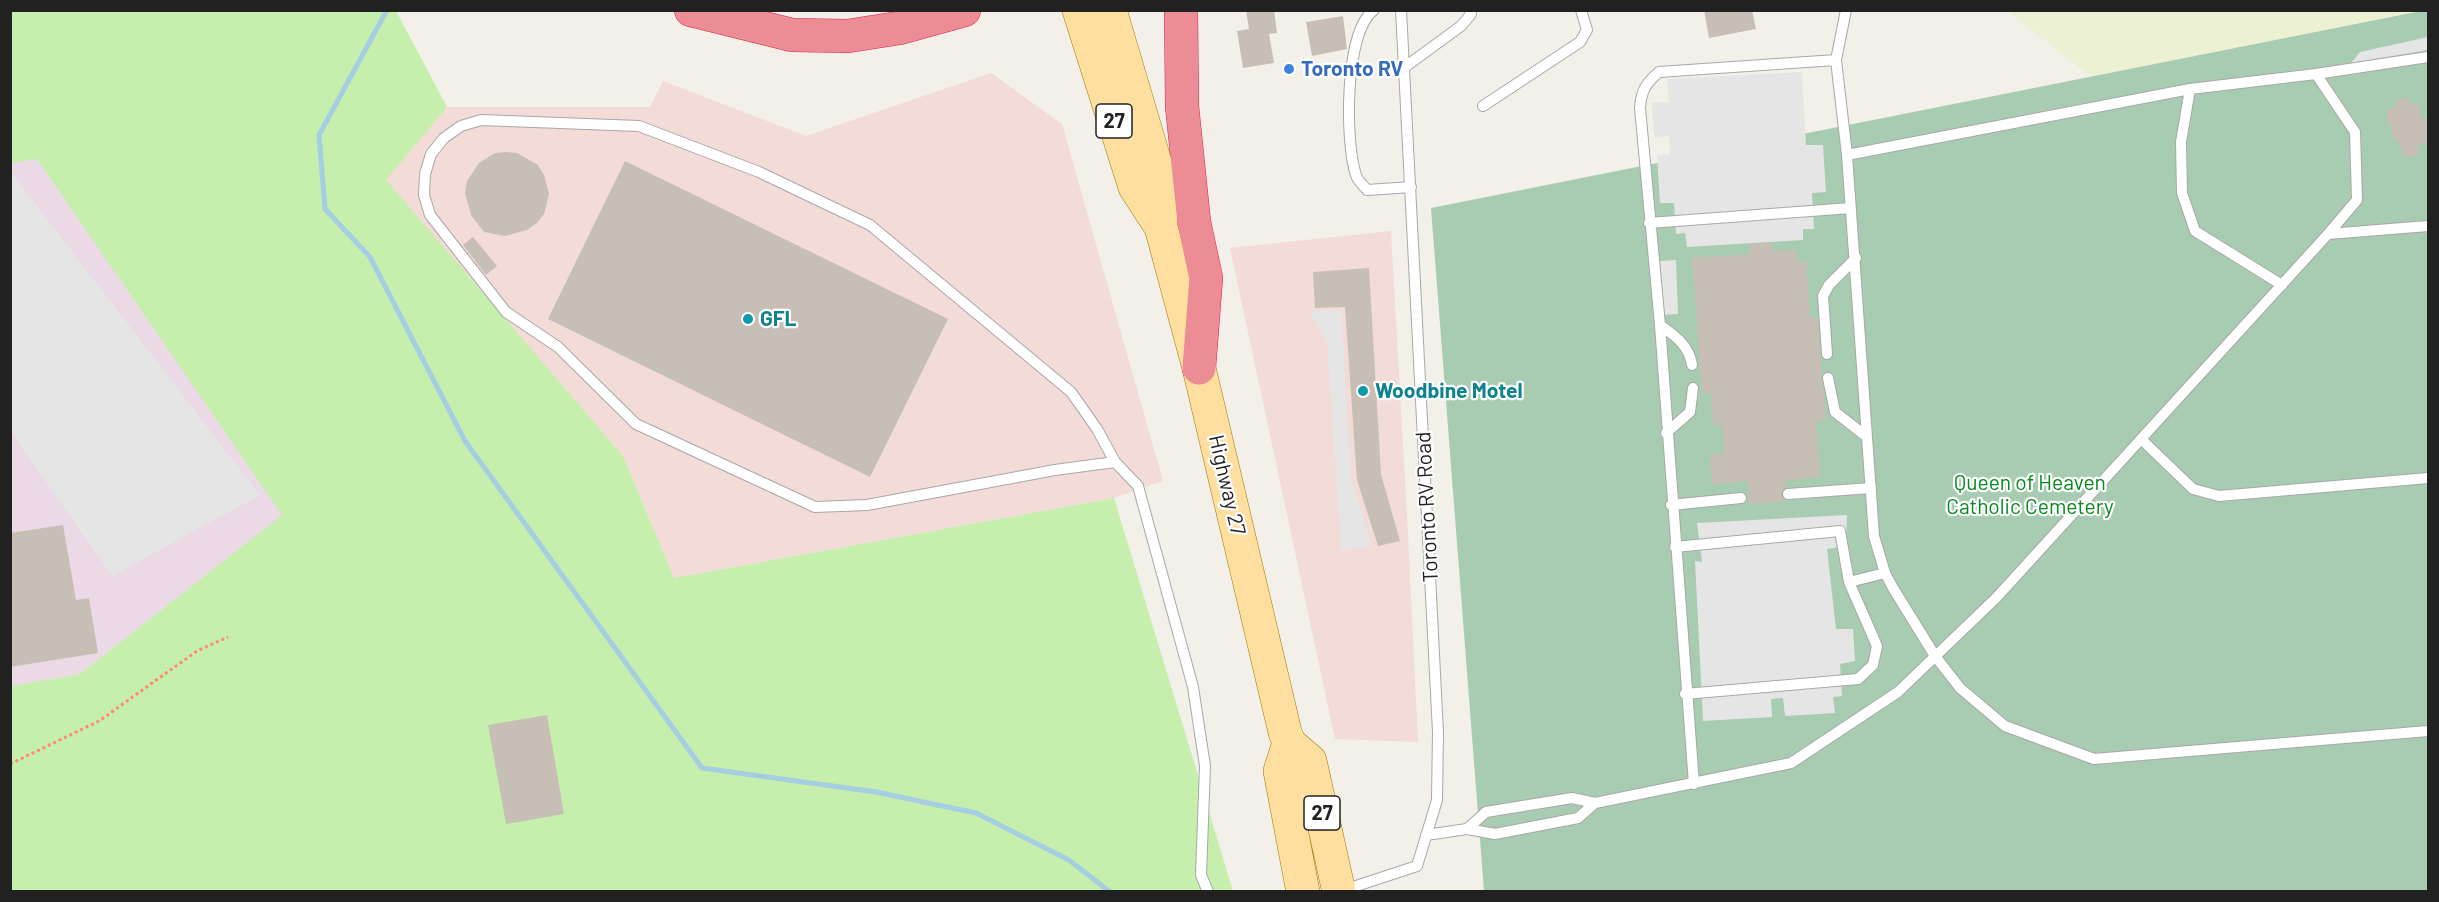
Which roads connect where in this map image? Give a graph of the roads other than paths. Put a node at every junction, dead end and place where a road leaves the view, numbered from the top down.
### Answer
1 (691, 10) edge
2 (964, 10) edge
3 (1079, 10) edge
4 (1110, 10) edge
5 (1181, 10) edge
6 (1374, 10) edge
7 (1401, 10) edge
8 (1581, 10) edge
9 (1845, 10) edge
10 (1472, 12) edge
11 (2428, 57) edge
12 (1836, 60) junction
13 (1405, 67) junction
14 (2316, 74) junction
15 (2190, 88) junction
16 (1484, 106) dead end
17 (1847, 155) junction
18 (1411, 187) junction
19 (1851, 208) junction
20 (1649, 223) junction
21 (2428, 226) edge
22 (1161, 227) junction
23 (2328, 234) junction
24 (1856, 258) junction
25 (2282, 285) junction
26 (1660, 325) junction
27 (1827, 354) dead end
28 (1692, 365) dead end
29 (1199, 368) junction
30 (1828, 378) dead end
31 (1694, 388) dead end
32 (1666, 433) junction
33 (1867, 437) junction
34 (2141, 439) junction
35 (1115, 462) junction
36 (2428, 477) edge
37 (1871, 489) junction
38 (1788, 494) dead end
39 (1741, 498) dead end
40 (1671, 505) junction
41 (1675, 547) junction
42 (1885, 573) junction
43 (1849, 582) junction
44 (1935, 656) junction
45 (1685, 694) junction
46 (2428, 731) edge
47 (1289, 743) junction
48 (1694, 784) junction
49 (1595, 803) junction
50 (1467, 829) junction
51 (1426, 835) junction
52 (1208, 891) edge
53 (1303, 891) edge
54 (1340, 891) edge

1 - 2 highway
3 - 22 main road, Highway 27 / 27
4 - 22 main road, Highway 27 / 27
5 - 29 highway
6 - 18 lane
7 - 13 lane, Toronto RV Road
8 - 16 lane
9 - 12 lane
10 - 13 lane
11 - 14 lane
12 - 17 lane
12 - 20 lane
13 - 18 lane, Toronto RV Road
14 - 15 lane
14 - 23 lane
15 - 17 lane
15 - 25 lane
17 - 19 lane
18 - 51 lane, Toronto RV Road
19 - 20 lane
19 - 24 lane
20 - 26 lane
21 - 23 lane
22 - 29 main road, Highway 27 / 27
23 - 25 lane
24 - 27 lane
24 - 33 lane
25 - 34 lane
26 - 28 lane
26 - 32 lane
29 - 47 main road, Highway 27 / 27
30 - 33 lane
31 - 32 lane
32 - 40 lane
33 - 37 lane
34 - 36 lane
34 - 44 lane
35 - 35 lane
35 - 52 lane
37 - 38 lane
37 - 42 lane
39 - 40 lane
40 - 41 lane
41 - 43 lane
41 - 45 lane
42 - 43 lane
42 - 44 lane
43 - 45 lane
44 - 46 lane
44 - 48 lane
45 - 48 lane
47 - 53 main road, 27
47 - 54 main road, 27
48 - 49 lane
49 - 50 lane
49 - 50 lane
50 - 51 lane
51 - 54 lane, Toronto RV Road

